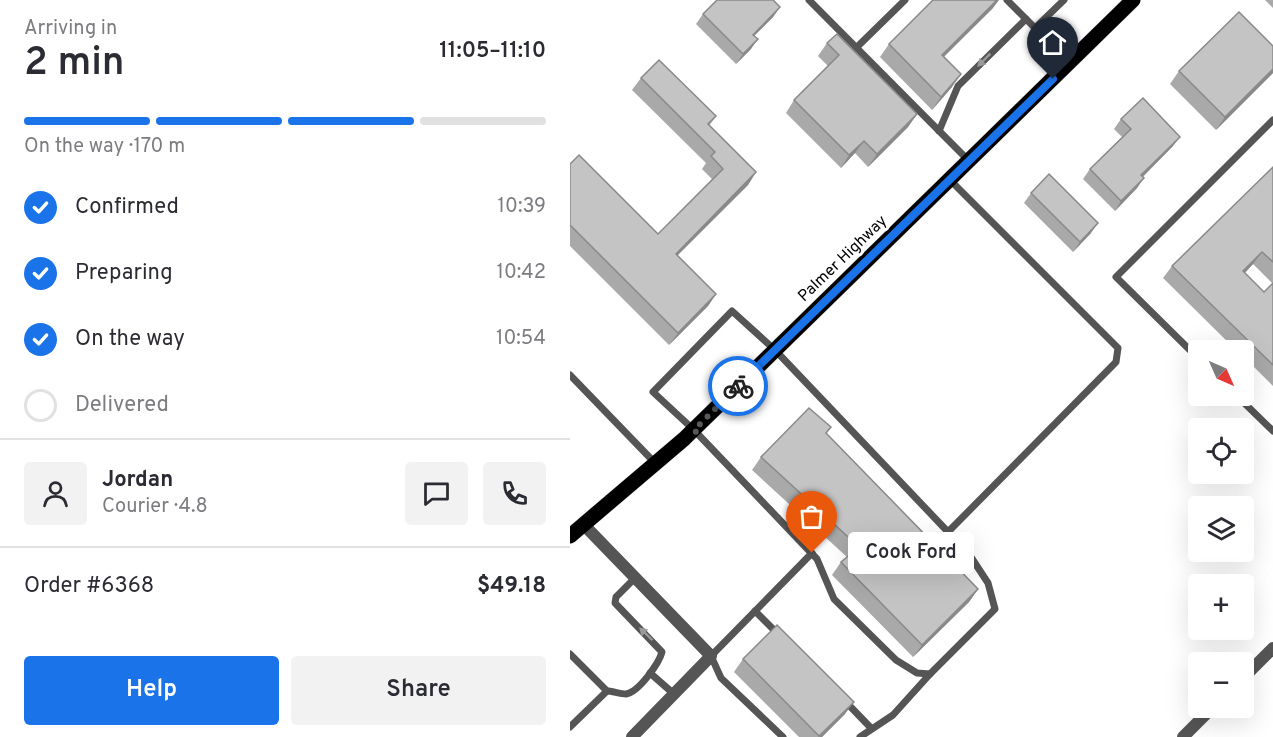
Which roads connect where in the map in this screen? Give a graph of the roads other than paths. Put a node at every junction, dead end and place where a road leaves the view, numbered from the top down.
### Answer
1 (809, 0) edge
2 (904, 0) edge
3 (1007, 0) edge
4 (1064, 0) edge
5 (1133, 0) edge
6 (1026, 19) junction
7 (1035, 28) junction
8 (856, 48) junction
9 (1070, 62) junction
10 (1273, 120) edge
11 (939, 131) junction
12 (969, 161) junction
13 (950, 180) junction
14 (1188, 348) edge
15 (775, 350) junction
16 (570, 375) edge
17 (1247, 406) edge
18 (694, 430) junction
19 (1273, 431) edge
20 (656, 464) junction
21 (585, 526) junction
22 (948, 532) junction
23 (570, 536) edge
24 (812, 553) junction
25 (635, 578) junction
26 (755, 611) junction
27 (782, 639) edge
28 (1273, 648) edge
29 (570, 654) edge
30 (711, 656) junction
31 (1254, 667) edge
32 (650, 673) junction
33 (930, 674) junction
34 (607, 691) junction
35 (674, 694) junction
36 (839, 695) edge
37 (1202, 718) edge
38 (570, 727) edge
39 (872, 728) junction
40 (632, 737) edge
41 (783, 737) edge
42 (860, 737) edge
43 (1183, 737) edge

1 - 8 lane
2 - 8 lane
3 - 6 lane
4 - 7 lane
5 - 9 main road, Palmer Highway
6 - 7 lane
6 -> 11 lane
7 - 9 lane
8 - 11 lane
9 - 12 main road, Palmer Highway
10 - 14 lane
11 - 12 lane
12 - 13 main road, Palmer Highway
13 - 15 main road, Palmer Highway
13 - 22 lane
15 - 18 main road, Palmer Highway
15 - 18 lane
15 - 22 lane
16 - 20 lane
17 - 19 lane
18 - 20 main road, Palmer Highway
18 - 24 lane
20 - 21 main road, Palmer Highway
21 - 23 main road, Palmer Highway
21 - 25 street
22 - 33 lane
24 - 26 lane
24 - 33 lane
25 - 30 street
32 -> 25 lane
26 - 27 lane
26 - 30 lane
28 - 31 street
29 - 34 lane
30 - 35 street
30 - 41 lane
32 - 34 lane
32 - 35 lane
33 - 39 lane
34 - 38 lane
35 - 40 street
36 - 39 lane
37 - 43 street
39 - 42 lane

